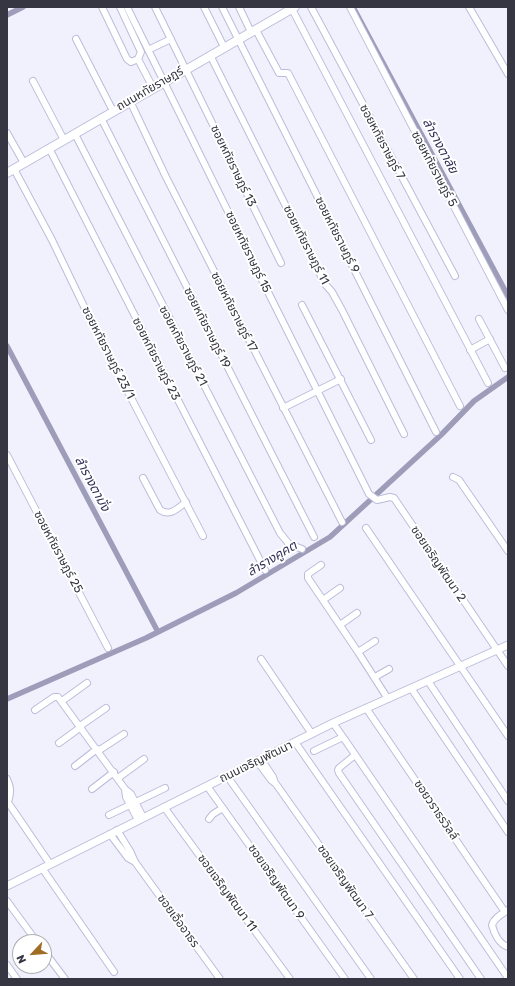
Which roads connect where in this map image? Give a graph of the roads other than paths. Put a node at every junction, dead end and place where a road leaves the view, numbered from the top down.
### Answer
1 (102, 7) edge
2 (120, 7) edge
3 (127, 7) edge
4 (154, 7) edge
5 (204, 7) edge
6 (222, 7) edge
7 (239, 7) edge
8 (311, 7) edge
9 (350, 7) edge
10 (469, 7) edge
11 (293, 8) edge
12 (254, 31) junction
13 (76, 39) dead end
14 (170, 39) junction
15 (238, 39) junction
16 (224, 47) junction
17 (148, 50) junction
18 (210, 55) junction
19 (138, 58) junction
20 (186, 69) junction
21 (508, 74) edge
22 (33, 81) dead end
23 (164, 82) junction
24 (153, 88) junction
25 (130, 101) junction
26 (113, 111) junction
27 (101, 118) junction
28 (7, 133) edge
29 (75, 134) junction
30 (64, 140) junction
31 (49, 148) junction
32 (24, 163) junction
33 (10, 171) edge
34 (281, 263) dead end
35 (455, 276) dead end
36 (302, 305) dead end
37 (508, 310) edge
38 (479, 319) dead end
39 (490, 340) junction
40 (470, 350) junction
41 (505, 368) dead end
42 (340, 379) junction
43 (488, 383) dead end
44 (317, 390) junction
45 (460, 406) dead end
46 (283, 408) junction
47 (436, 432) dead end
48 (404, 434) dead end
49 (372, 440) dead end
50 (7, 455) edge
51 (453, 477) dead end
52 (143, 478) dead end
53 (371, 496) joint
54 (186, 502) junction
55 (342, 522) dead end
56 (366, 528) dead end
57 (203, 536) dead end
58 (314, 537) dead end
59 (302, 549) dead end
60 (508, 551) edge
61 (321, 565) dead end
62 (265, 570) dead end
63 (340, 588) dead end
64 (323, 600) junction
65 (357, 614) dead end
66 (340, 625) junction
67 (374, 641) dead end
68 (508, 645) edge
69 (108, 648) dead end
70 (497, 650) junction
71 (358, 652) junction
72 (261, 659) dead end
73 (460, 666) junction
74 (508, 666) edge
75 (389, 669) dead end
76 (374, 678) junction
77 (428, 681) junction
78 (87, 683) dead end
79 (411, 688) junction
80 (388, 699) junction
81 (62, 701) junction
82 (106, 708) dead end
83 (366, 708) junction
84 (35, 710) dead end
85 (333, 723) junction
86 (80, 726) junction
87 (124, 734) dead end
88 (312, 734) junction
89 (508, 736) edge
90 (342, 737) junction
91 (295, 742) junction
92 (59, 744) dead end
93 (98, 750) junction
94 (314, 751) dead end
95 (355, 755) junction
96 (144, 759) dead end
97 (259, 760) junction
98 (75, 766) dead end
99 (116, 775) junction
100 (227, 776) junction
101 (7, 779) edge
102 (207, 786) junction
103 (165, 788) dead end
104 (92, 789) dead end
105 (508, 801) edge
106 (7, 802) edge
107 (132, 803) junction
108 (164, 807) junction
109 (222, 808) junction
110 (109, 815) dead end
111 (140, 819) junction
112 (209, 819) dead end
113 (117, 830) junction
114 (508, 832) edge
115 (110, 834) junction
116 (135, 862) junction
117 (50, 864) junction
118 (42, 868) junction
119 (7, 886) edge
120 (7, 901) edge
121 (507, 911) edge
122 (32, 934) edge
123 (508, 947) edge
124 (52, 962) edge
125 (7, 965) edge
126 (114, 972) dead end
127 (508, 978) edge
128 (17, 979) edge
129 (65, 979) edge
130 (220, 979) edge
131 (290, 979) edge
132 (345, 979) edge
133 (371, 979) edge
134 (414, 979) edge
135 (460, 979) edge
136 (481, 979) edge

1 - 19 street
2 - 19 street
3 - 17 street, ซอยหทัยราษฎร์ 15
4 - 14 street, ซอยหทัยราษฎร์ 13
5 - 16 street
6 - 15 street, ซอยหทัยราษฎร์ 9
7 - 12 street
8 - 35 street, ซอยหทัยราษฎร์ 7
9 - 37 street, ซอยหทัยราษฎร์ 5
10 - 21 street
11 - 12 main road, ถนนหทัยราษฎร์
11 - 40 street
12 - 15 main road, ถนนหทัยราษฎร์
12 - 45 street
13 - 26 street
14 - 17 street
14 - 20 street, ซอยหทัยราษฎร์ 13
15 - 16 main road, ถนนหทัยราษฎร์
15 - 47 street, ซอยหทัยราษฎร์ 9
16 - 18 main road, ถนนหทัยราษฎร์
17 - 23 street, ซอยหทัยราษฎร์ 15
18 - 20 main road, ถนนหทัยราษฎร์
18 - 48 street, ซอยหทัยราษฎร์ 11
19 - 24 street
20 - 23 main road, ถนนหทัยราษฎร์
20 - 34 street, ซอยหทัยราษฎร์ 13
22 - 30 street
23 - 24 main road, ถนนหทัยราษฎร์
23 - 44 street, ซอยหทัยราษฎร์ 15
24 - 25 main road, ถนนหทัยราษฎร์
25 - 26 main road, ถนนหทัยราษฎร์
25 - 46 street, ซอยหทัยราษฎร์ 17
26 - 27 main road, ถนนหทัยราษฎร์
27 - 29 main road, ถนนหทัยราษฎร์
27 - 58 street, ซอยหทัยราษฎร์ 19
28 - 32 street
29 - 30 main road, ถนนหทัยราษฎร์
29 - 59 street, ซอยหทัยราษฎร์ 21
30 - 31 main road, ถนนหทัยราษฎร์
31 - 32 main road, ถนนหทัยราษฎร์
31 - 62 street, ซอยหทัยราษฎร์ 23
32 - 33 main road, ถนนหทัยราษฎร์
33 - 54 street, ซอยหทัยราษฎร์ 23/1
36 - 42 street
38 - 39 street
39 - 40 street
39 - 41 street
40 - 43 street
42 - 44 street
42 - 49 street
44 - 46 street
44 - 53 street, ซอยหทัยราษฎร์ 15
46 - 55 street, ซอยหทัยราษฎร์ 17
50 - 69 street, ซอยหทัยราษฎร์ 25
51 - 60 street
52 - 54 street
53 - 70 street, ซอยเจริญพัฒนา 2
54 - 57 street, ซอยหทัยราษฎร์ 23/1
56 - 73 street
61 - 64 street
63 - 64 street
64 - 66 street
65 - 66 street
66 - 71 street
67 - 71 street
68 - 70 street, ถนนเจริญพัฒนา
70 - 73 street, ถนนเจริญพัฒนา
70 - 74 street
71 - 76 street
72 - 88 street
73 - 77 street, ถนนเจริญพัฒนา
73 - 89 street
75 - 76 street
76 - 80 street
77 - 79 street, ถนนเจริญพัฒนา
77 - 105 street
78 - 81 street
79 - 80 street, ถนนเจริญพัฒนา
79 - 114 street
80 - 83 street, ถนนเจริญพัฒนา
81 - 84 street
81 - 86 street
82 - 86 street
83 - 85 street, ถนนเจริญพัฒนา
83 - 121 street, ซอยวราธรวิลล์
85 - 88 street, ถนนเจริญพัฒนา
85 - 90 street
86 - 92 street
86 - 93 street
87 - 93 street
88 - 91 street, ถนนเจริญพัฒนา
90 - 94 street
90 - 95 street
91 - 97 street, ถนนเจริญพัฒนา
91 - 135 street
93 - 98 street
93 - 99 street
95 - 127 street
95 - 136 street
96 - 99 street
97 - 100 street, ถนนเจริญพัฒนา
97 - 134 street, ซอยเจริญพัฒนา 7
99 - 104 street
99 - 107 street
100 - 102 street, ถนนเจริญพัฒนา
100 - 133 street
101 - 106 street
102 - 108 street, ถนนเจริญพัฒนา
102 - 109 street, ซอยเจริญพัฒนา 9
103 - 107 street
106 - 117 street
107 - 110 street
107 - 111 street
108 - 111 street, ถนนเจริญพัฒนา
108 - 131 street, ซอยเจริญพัฒนา 11
109 - 112 street
109 - 132 street, ซอยเจริญพัฒนา 9
111 - 113 street, ถนนเจริญพัฒนา
113 - 115 street, ถนนเจริญพัฒนา
113 - 116 street, ซอยเอิ้ออาธร
115 - 116 street, ซอยเอิ้ออาธร
115 - 117 street, ถนนเจริญพัฒนา
116 - 130 street, ซอยเอิ้ออาธร
117 - 118 street, ถนนเจริญพัฒนา
118 - 119 street, ถนนเจริญพัฒนา
118 - 126 street
120 - 122 street
121 - 123 street, ซอยวราธรวิลล์
124 - 129 street
125 - 128 street

